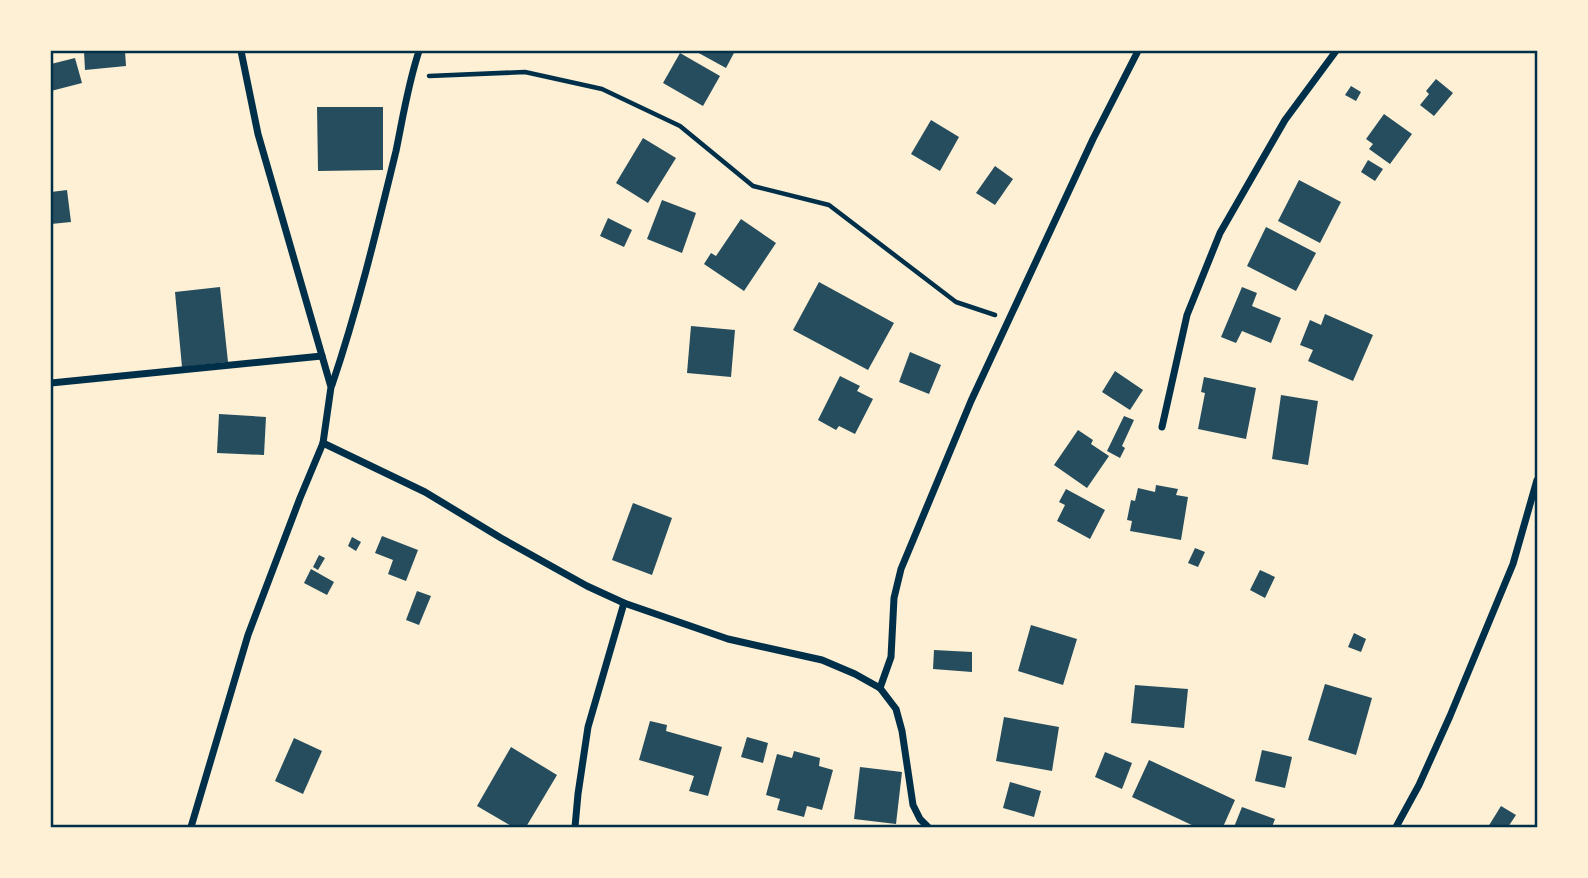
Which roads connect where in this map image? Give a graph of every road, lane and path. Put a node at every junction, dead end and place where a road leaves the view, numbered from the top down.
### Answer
1 (241, 51) edge
2 (419, 51) edge
3 (1138, 51) edge
4 (1336, 51) edge
5 (411, 77) junction
6 (1010, 320) junction
7 (322, 356) junction
8 (51, 383) edge
9 (331, 387) junction
10 (1162, 427) dead end
11 (323, 443) junction
12 (1537, 480) edge
13 (624, 603) junction
14 (880, 688) junction
15 (191, 827) edge
16 (575, 827) edge
17 (928, 827) edge
18 (1396, 827) edge

1 - 7 street
2 - 5 street
3 - 6 street
4 - 10 street
5 - 6 path
5 - 9 street
6 - 14 street
7 - 8 street
7 - 9 street
9 - 11 street
11 - 13 street
11 - 15 street
12 - 18 street
13 - 14 street
13 - 16 street
14 - 17 street

